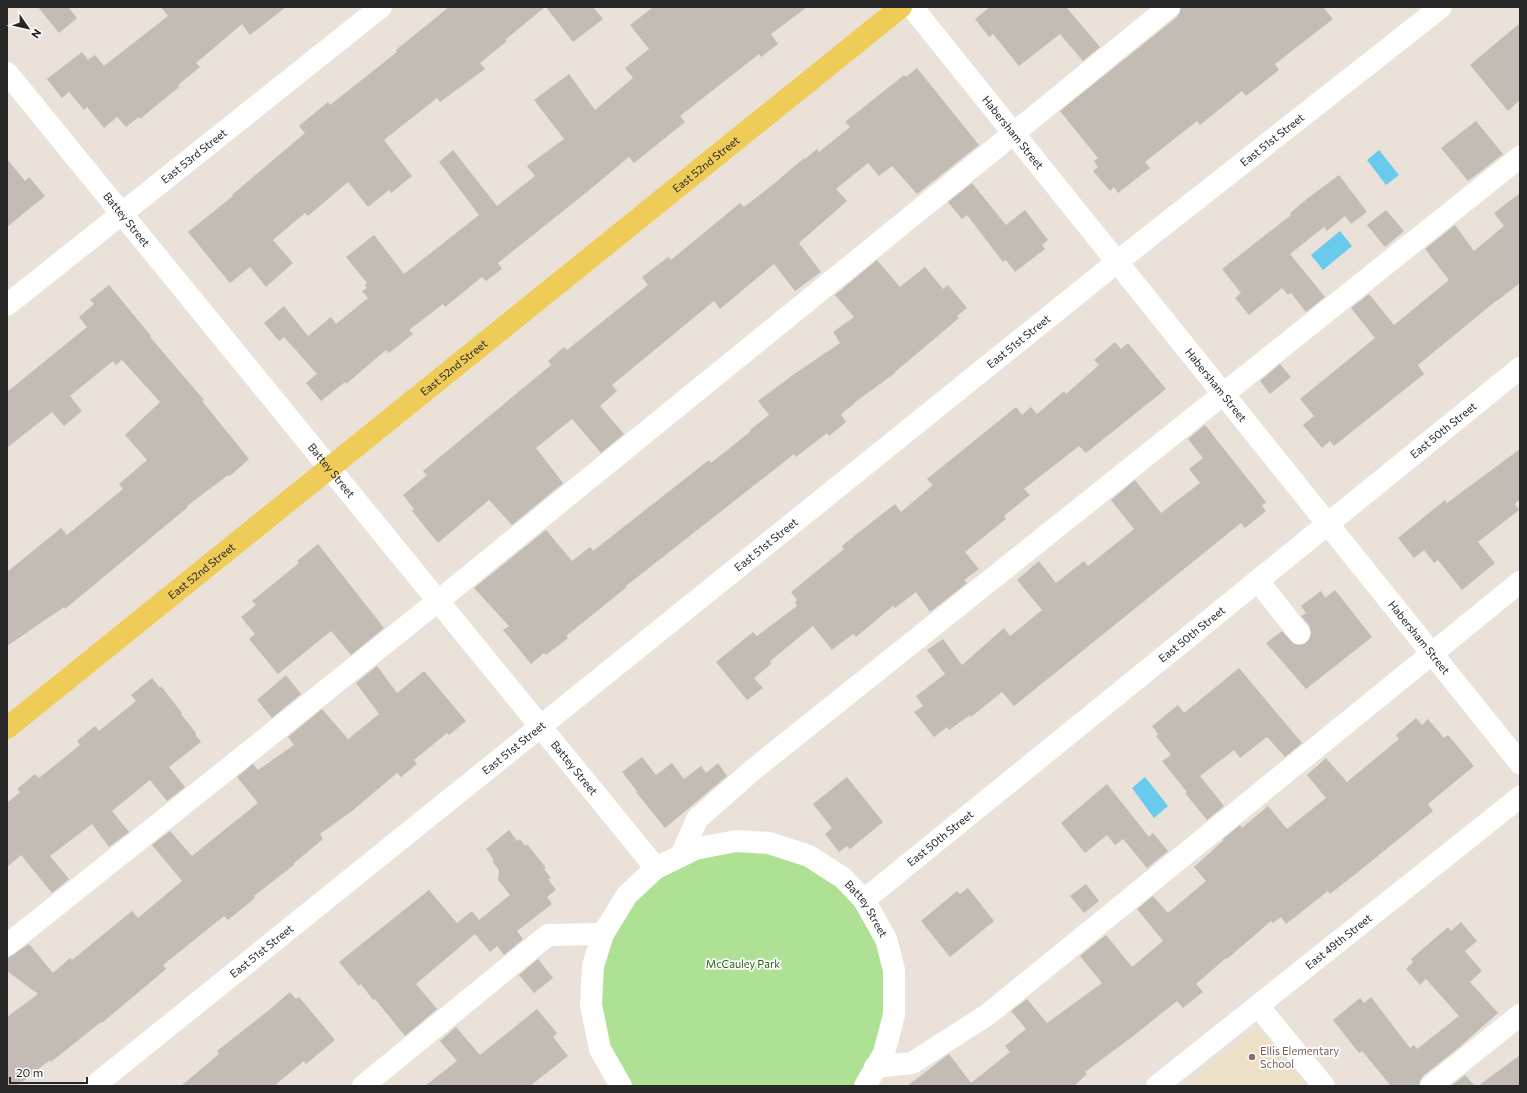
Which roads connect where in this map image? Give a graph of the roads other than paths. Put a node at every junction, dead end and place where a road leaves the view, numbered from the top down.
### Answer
1 (381, 7) edge
2 (901, 7) edge
3 (912, 7) edge
4 (1169, 7) edge
5 (1441, 7) edge
6 (7, 73) edge
7 (1012, 133) junction
8 (1520, 157) edge
9 (121, 213) junction
10 (1117, 262) junction
11 (7, 305) edge
12 (1520, 368) edge
13 (1223, 394) junction
14 (330, 468) junction
15 (1328, 524) junction
16 (1258, 581) junction
17 (1520, 582) edge
18 (438, 601) junction
19 (1299, 633) dead end
20 (1432, 654) junction
21 (541, 727) junction
22 (7, 728) edge
23 (1520, 763) edge
24 (1520, 797) edge
25 (681, 856) junction
26 (656, 868) junction
27 (864, 900) junction
28 (603, 934) junction
29 (7, 945) edge
30 (1258, 1006) junction
31 (1520, 1014) edge
32 (875, 1067) junction
33 (94, 1086) edge
34 (363, 1086) edge
35 (621, 1086) edge
36 (865, 1086) edge
37 (1157, 1086) edge
38 (1324, 1086) edge
39 (1431, 1086) edge

1 - 9 street, East 53rd Street
2 - 14 main road, East 52nd Street
3 - 7 street, Habersham Street
4 - 7 street
5 - 10 street, East 51st Street
6 - 9 street, Battey Street
7 - 10 street, Habersham Street
7 - 18 street
8 - 13 street
9 - 11 street, East 53rd Street
9 - 14 street, Battey Street
10 - 13 street, Habersham Street
10 - 21 street, East 51st Street
12 - 15 street, East 50th Street
13 - 15 street, Habersham Street
13 - 25 street
14 - 18 street, Battey Street
14 - 22 main road, East 52nd Street
15 - 16 street, East 50th Street
15 - 20 street, Habersham Street
16 - 19 street
16 - 27 street, East 50th Street
17 - 20 street
18 - 21 street, Battey Street
18 - 29 street
20 - 23 street, Habersham Street
20 - 32 street
21 - 26 street, Battey Street
21 - 33 street, East 51st Street
24 - 30 street, East 49th Street
25 - 26 street, Battey Street
25 - 27 street, Battey Street
26 - 28 street, Battey Street
27 - 32 street, Battey Street
28 - 34 street
28 - 35 street, Battey Street
30 - 37 street, East 49th Street
30 - 38 street
31 - 39 street
32 - 36 street, Battey Street

